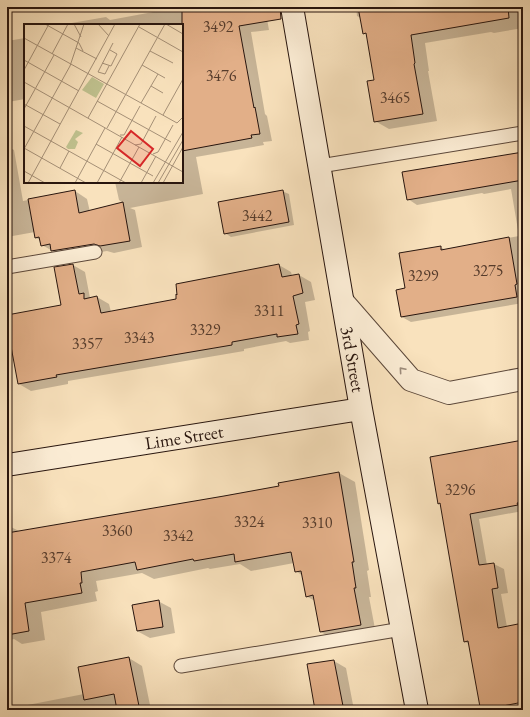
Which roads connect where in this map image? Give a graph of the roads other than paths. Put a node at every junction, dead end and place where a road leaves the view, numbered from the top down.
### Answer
1 (292, 7) edge
2 (523, 133) edge
3 (320, 166) junction
4 (95, 252) dead end
5 (7, 267) edge
6 (343, 302) junction
7 (523, 379) edge
8 (361, 409) junction
9 (7, 465) edge
10 (402, 629) junction
11 (182, 666) dead end
12 (418, 710) edge

1 - 3 main road, 3rd Street
2 - 3 lane
3 - 6 main road, 3rd Street
4 - 5 lane
7 -> 6 main road
6 - 8 main road, 3rd Street
8 - 9 main road, Lime Street
8 - 10 main road, 3rd Street
10 - 11 lane
10 - 12 main road, 3rd Street

